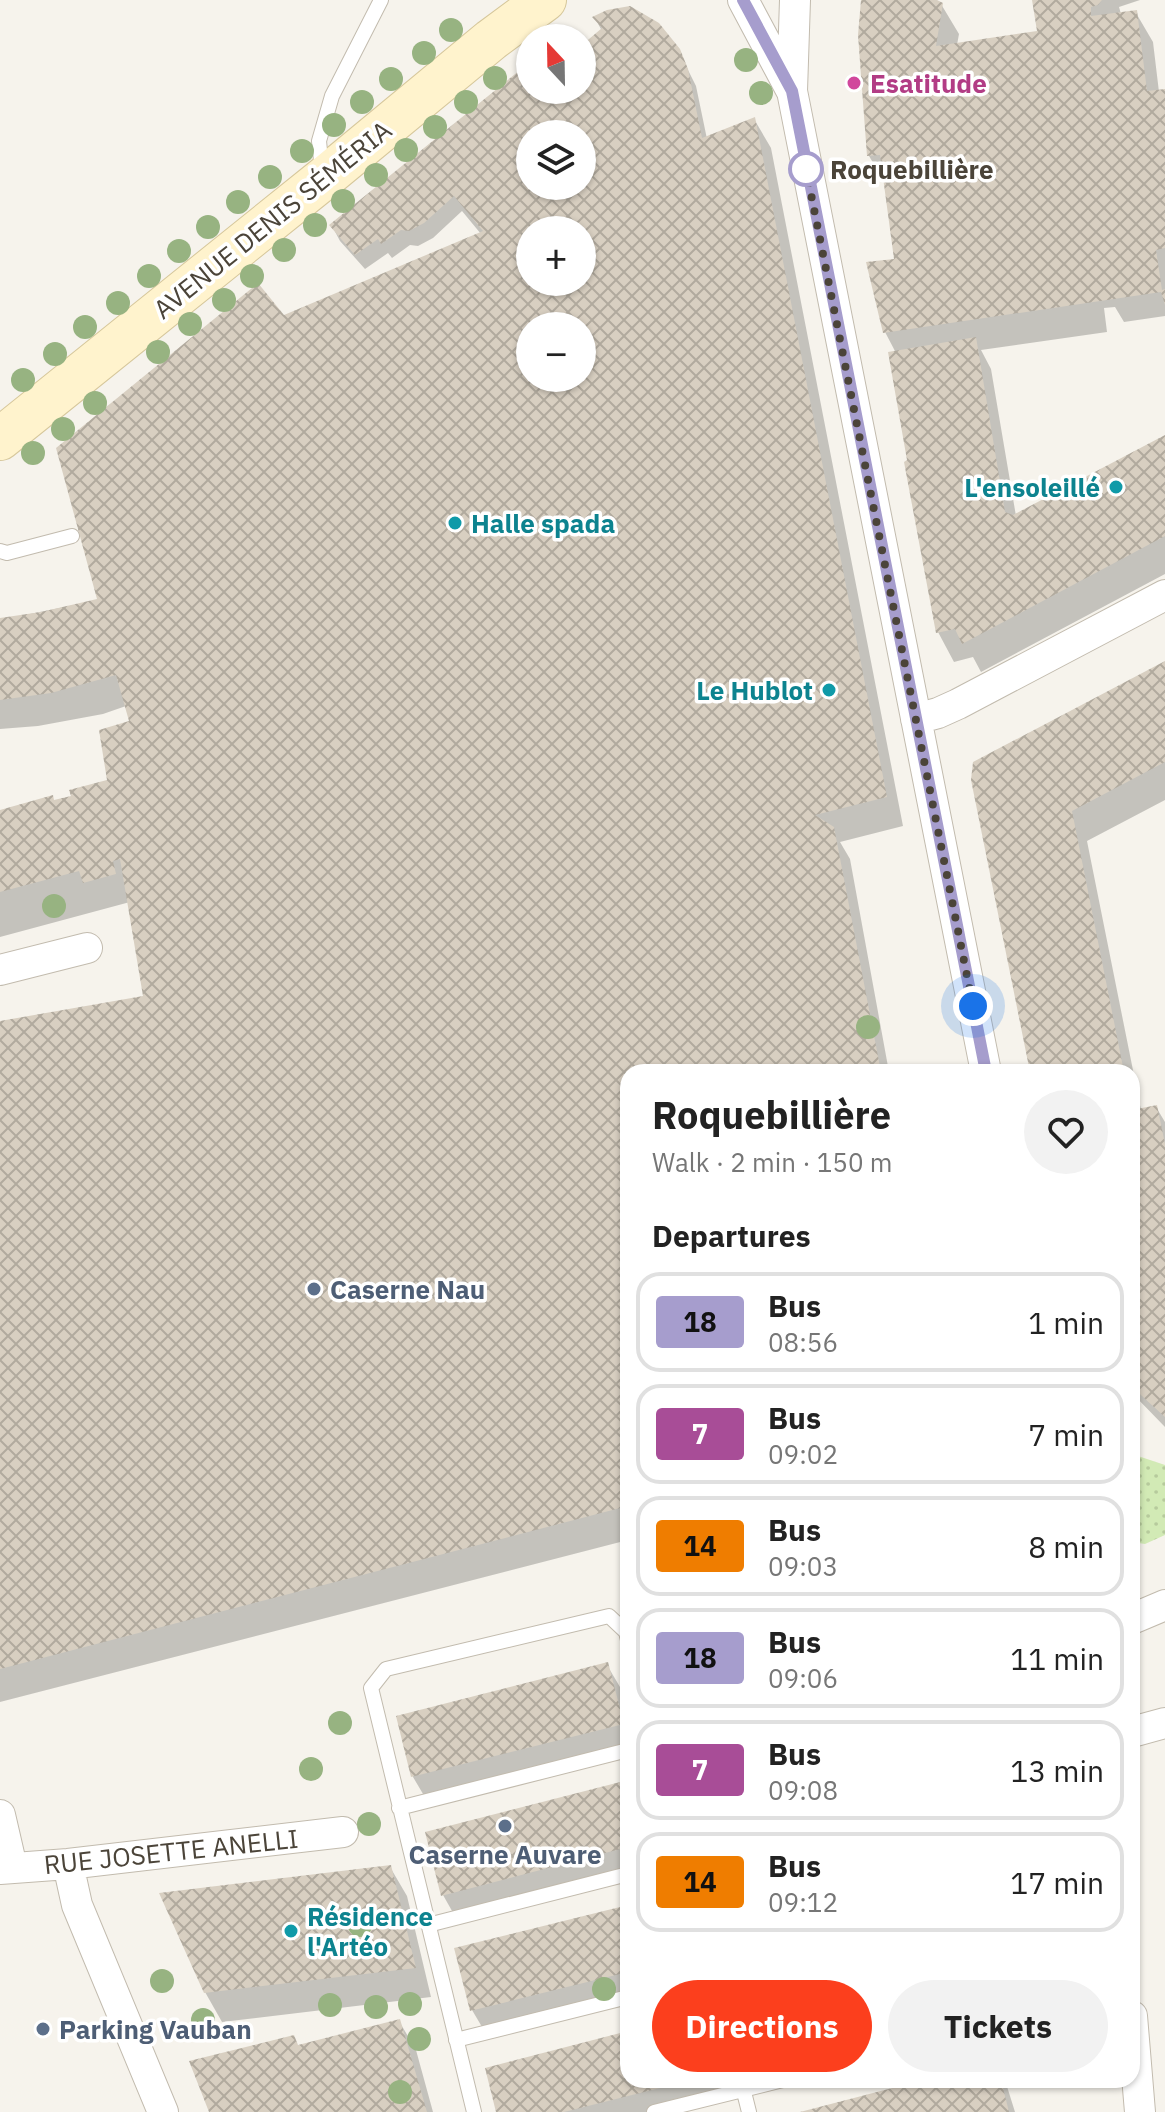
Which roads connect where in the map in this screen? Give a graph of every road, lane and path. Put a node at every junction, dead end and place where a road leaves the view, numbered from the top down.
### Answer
1 (381, 0) edge
2 (545, 0) edge
3 (743, 0) edge
4 (795, 0) edge
5 (792, 91) junction
6 (323, 179) junction
7 (0, 439) edge
8 (72, 536) dead end
9 (0, 551) edge
10 (1165, 595) edge
11 (916, 719) junction
12 (87, 948) dead end
13 (0, 970) edge
14 (984, 1064) edge
15 (1165, 1605) edge
16 (1140, 1616) edge
17 (620, 1626) edge
18 (1165, 1723) edge
19 (1140, 1730) edge
20 (620, 1752) edge
21 (399, 1808) junction
22 (0, 1815) edge
23 (343, 1832) dead end
24 (68, 1864) junction
25 (6, 1868) edge
26 (620, 1876) edge
27 (428, 1925) junction
28 (620, 1999) edge
29 (456, 2040) junction
30 (732, 2088) edge
31 (743, 2088) edge
32 (1138, 2088) edge
33 (163, 2112) edge
34 (474, 2112) edge
35 (654, 2112) edge
36 (749, 2112) edge
37 (1140, 2112) edge

1 - 6 lane
2 - 6 street, AVENUE DENIS SÉMÉRIA
3 - 5 street
4 - 5 street
5 - 11 street
6 - 7 street, AVENUE DENIS SÉMÉRIA
8 - 9 lane
10 - 11 street
11 - 14 street
12 - 13 street
15 - 16 street
17 - 21 lane
18 - 19 street
20 - 21 lane
21 - 27 lane
22 - 25 street
23 - 24 street, RUE JOSETTE ANELLI
24 - 25 street, RUE JOSETTE ANELLI
24 - 33 street
26 - 27 lane
27 - 29 lane
28 - 29 lane
29 - 34 lane
30 - 35 lane
31 - 36 lane
32 - 37 street

